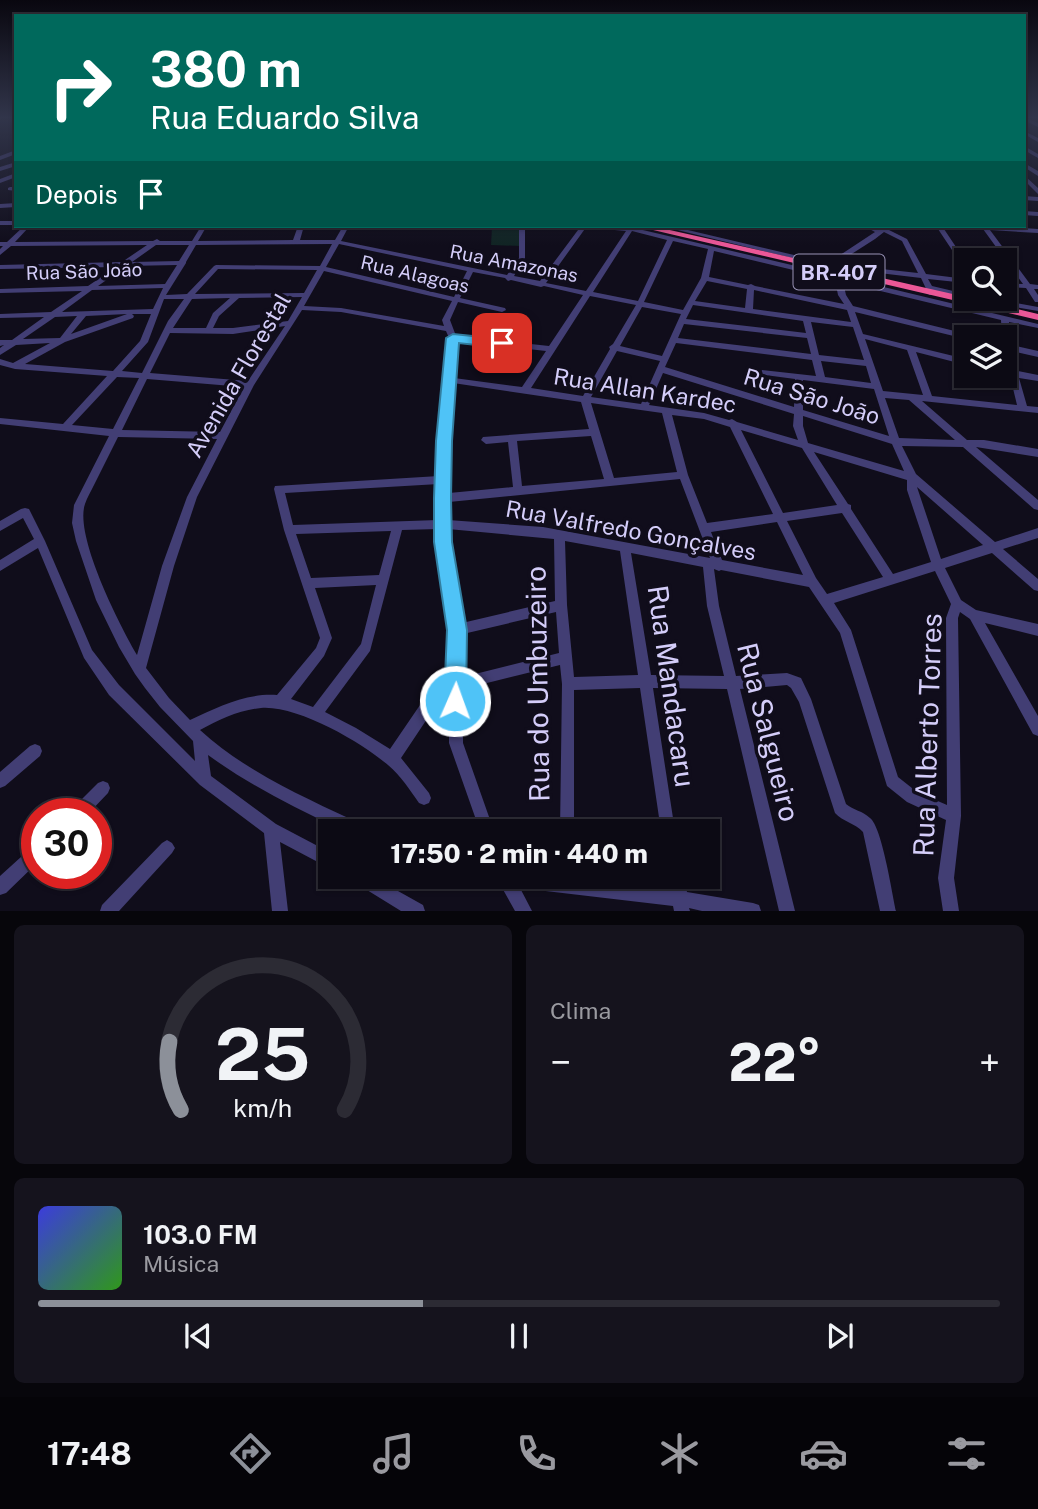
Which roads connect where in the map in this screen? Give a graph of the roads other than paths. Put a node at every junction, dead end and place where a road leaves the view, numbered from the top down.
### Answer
1 (1038, 176) edge
2 (1026, 181) edge
3 (1038, 192) edge
4 (24, 228) edge
5 (300, 228) edge
6 (345, 228) edge
7 (522, 228) edge
8 (583, 228) edge
9 (634, 228) edge
10 (638, 228) edge
11 (640, 228) edge
12 (675, 228) edge
13 (941, 228) edge
14 (985, 228) edge
15 (1005, 228) edge
16 (202, 229) dead end
17 (883, 229) edge
18 (1036, 231) edge
19 (670, 240) junction
20 (153, 241) junction
21 (296, 241) junction
22 (195, 242) junction
23 (337, 242) junction
24 (4, 244) edge
25 (954, 248) edge
26 (711, 249) junction
27 (0, 253) edge
28 (183, 263) junction
29 (122, 264) junction
30 (0, 267) edge
31 (320, 268) junction
32 (471, 269) junction
33 (833, 271) junction
34 (922, 277) junction
35 (705, 278) junction
36 (508, 279) junction
37 (954, 280) edge
38 (541, 285) junction
39 (168, 286) junction
40 (751, 286) junction
41 (1017, 286) edge
42 (1028, 286) junction
43 (1038, 287) edge
44 (87, 288) junction
45 (0, 290) edge
46 (930, 290) junction
47 (589, 294) junction
48 (954, 294) edge
49 (306, 295) junction
50 (954, 295) edge
51 (161, 297) junction
52 (187, 297) junction
53 (237, 297) junction
54 (455, 299) junction
55 (1038, 300) edge
56 (692, 303) junction
57 (640, 304) junction
58 (1017, 306) edge
59 (300, 308) junction
60 (850, 308) junction
61 (1038, 309) edge
62 (502, 310) dead end
63 (1017, 310) edge
64 (156, 311) junction
65 (749, 311) junction
66 (141, 312) junction
67 (83, 314) junction
68 (48, 315) junction
69 (0, 316) edge
70 (684, 317) junction
71 (1038, 317) edge
72 (1005, 318) junction
73 (807, 320) junction
74 (291, 323) junction
75 (1005, 325) edge
76 (1038, 326) edge
77 (167, 330) junction
78 (856, 330) junction
79 (208, 331) junction
80 (450, 333) junction
81 (954, 334) edge
82 (810, 336) junction
83 (673, 340) junction
84 (62, 341) junction
85 (3, 346) edge
86 (613, 347) junction
87 (909, 348) junction
88 (552, 349) junction
89 (1017, 349) edge
90 (1038, 354) edge
91 (815, 357) junction
92 (665, 359) junction
93 (954, 359) edge
94 (0, 362) edge
95 (870, 364) junction
96 (15, 366) junction
97 (661, 369) junction
98 (113, 372) junction
99 (765, 372) dead end
100 (1017, 374) edge
101 (145, 376) junction
102 (799, 377) junction
103 (1038, 379) edge
104 (450, 380) junction
105 (821, 380) junction
106 (1017, 383) edge
107 (250, 384) junction
108 (525, 390) junction
109 (879, 390) junction
110 (911, 397) junction
111 (585, 399) junction
112 (929, 399) junction
113 (644, 407) junction
114 (1023, 409) junction
115 (1038, 410) edge
116 (666, 411) junction
117 (798, 411) junction
118 (0, 421) edge
119 (732, 422) junction
120 (66, 426) junction
121 (596, 432) junction
122 (117, 433) junction
123 (222, 436) junction
124 (512, 439) junction
125 (486, 440) dead end
126 (896, 442) junction
127 (804, 444) junction
128 (968, 444) junction
129 (1038, 453) edge
130 (683, 475) junction
131 (912, 477) junction
132 (443, 480) junction
133 (610, 482) junction
134 (518, 491) junction
135 (443, 498) junction
136 (1038, 506) edge
137 (847, 508) junction
138 (782, 519) junction
139 (398, 524) junction
140 (443, 524) junction
141 (0, 526) edge
142 (705, 528) junction
143 (289, 530) junction
144 (1038, 533) edge
145 (559, 535) junction
146 (40, 541) junction
147 (992, 546) junction
148 (625, 548) junction
149 (937, 564) junction
150 (0, 565) edge
151 (713, 565) junction
152 (382, 580) junction
153 (891, 580) junction
154 (812, 582) junction
155 (306, 583) junction
156 (1038, 586) edge
157 (824, 600) junction
158 (957, 604) junction
159 (561, 605) junction
160 (974, 615) junction
161 (457, 630) junction
162 (1038, 630) edge
163 (566, 657) junction
164 (456, 663) junction
165 (139, 670) junction
166 (645, 681) junction
167 (732, 683) junction
168 (568, 684) junction
169 (455, 685) junction
170 (280, 702) junction
171 (316, 714) junction
172 (1038, 729) edge
173 (194, 733) junction
174 (35, 751) dead end
175 (392, 759) junction
176 (205, 780) junction
177 (0, 781) edge
178 (103, 788) dead end
179 (93, 798) edge
180 (424, 798) dead end
181 (954, 816) junction
182 (336, 819) edge
183 (484, 819) edge
184 (567, 819) edge
185 (666, 819) edge
186 (271, 829) junction
187 (167, 848) dead end
188 (318, 854) edge
189 (21, 867) edge
190 (0, 887) edge
191 (379, 889) edge
192 (509, 889) edge
193 (604, 889) edge
194 (681, 905) edge
195 (108, 911) edge
196 (280, 911) edge
197 (417, 911) edge
198 (524, 911) edge
199 (753, 911) edge
200 (787, 911) edge
201 (888, 911) edge
202 (951, 911) edge

1 - 2 street
2 - 3 street
4 - 24 street
5 - 21 street
6 - 23 street, Avenida Florestal
7 - 36 street
8 - 38 street
9 - 47 street
10 - 19 street
11 - 33 highway, BR-407
12 - 33 street
13 - 25 street
14 - 42 street
15 - 18 street
16 - 22 street
17 - 33 street
17 - 34 street
19 - 26 street
19 - 57 street
20 - 22 street, Rua Amazonas
20 - 24 street, Rua Amazonas
20 - 29 street
21 - 22 street, Rua Amazonas
21 - 23 street, Rua Amazonas
22 - 28 street
23 - 31 street, Avenida Florestal
23 - 32 street, Rua Amazonas
24 - 27 street
26 - 33 street
26 - 35 street
28 - 29 street
28 - 39 street
29 - 30 street
29 - 44 street
31 - 49 street, Avenida Florestal
31 - 52 street, Rua Alagoas
31 - 54 street, Rua Alagoas
32 - 36 street, Rua Amazonas
32 - 54 street
33 - 34 street
33 - 46 highway, BR-407
33 - 60 street
33 - 72 street
34 - 37 street
34 - 46 street
35 - 40 street
35 - 56 street
36 - 38 street, Rua Amazonas
38 - 47 street, Rua Amazonas
39 - 44 street, Rua São João
39 - 51 street
40 - 60 street
40 - 65 street
41 - 42 street
42 - 43 street
42 - 55 street
44 - 45 street, Rua São João
44 - 68 street
46 - 48 street
46 - 50 highway, BR-407
47 - 57 street, Rua Amazonas
47 - 88 street
49 - 53 street
49 - 59 street, Avenida Florestal
51 - 52 street
51 - 64 street
52 - 53 street
52 - 77 street
53 - 79 street
54 - 62 street, Rua Alagoas
54 - 80 street
56 - 65 street
56 - 70 street
57 - 70 street, Rua Amazonas
57 - 86 street
58 - 61 street
59 - 74 street, Avenida Florestal
59 - 80 street
60 - 78 street
60 - 81 street
63 - 71 highway, BR-407
64 - 66 street
64 - 98 street
65 - 73 street
66 - 67 street
66 - 84 street
67 - 68 street
67 - 84 street
68 - 69 street
68 - 85 street
70 - 82 street, Rua Amazonas
70 - 83 street
72 - 75 street
72 - 76 street
73 - 78 street
73 - 82 street
74 - 79 street
74 - 107 street, Avenida Florestal
77 - 79 street
77 - 101 street
78 - 87 street
78 - 95 street
80 - 88 street
80 - 104 street
82 - 91 street
83 - 91 street
83 - 92 street
84 - 85 street
84 - 96 street
86 - 92 street
86 - 111 street
87 - 93 street
87 - 112 street
88 - 108 street
89 - 90 street
91 - 95 street
91 - 105 street
92 - 97 street
94 - 96 street
95 - 109 street
96 - 98 street
97 - 113 street
97 - 117 street, Rua São João
98 - 101 street
98 - 120 street
99 - 102 street
100 - 103 street
101 - 107 street
101 - 122 street
102 - 105 street
102 - 117 street
104 - 108 street, Rua Allan Kardec
104 - 132 street
105 - 109 street
106 - 114 street
107 - 123 street, Avenida Florestal
108 - 111 street, Rua Allan Kardec
109 - 110 street
109 - 126 street
110 - 112 street
110 - 128 street
111 - 113 street, Rua Allan Kardec
111 - 121 street
112 - 114 street
113 - 116 street, Rua Allan Kardec
114 - 115 street
116 - 119 street, Rua Allan Kardec
116 - 130 street, Rua Salgueiro
117 - 126 street, Rua São João
117 - 127 street
118 - 120 street
119 - 127 street, Rua Allan Kardec
119 - 138 street
120 - 122 street
121 - 124 street
121 - 133 street
122 - 123 street
122 - 165 street
123 - 165 street, Avenida Florestal
124 - 125 street
124 - 134 street
126 - 128 street, Rua São João
126 - 131 street
127 - 131 street, Rua Allan Kardec
127 - 137 street
128 - 129 street, Rua São João
128 - 136 street
130 - 133 street
130 - 142 street, Rua Salgueiro
131 - 147 street
131 - 149 street, Rua Alberto Torres
132 - 135 street
132 - 143 street
133 - 134 street
134 - 135 street
135 - 140 street
137 - 138 street
137 - 153 street
138 - 142 street
138 - 154 street
139 - 140 street, Rua Valfredo Gonçalves
139 - 143 street, Rua Valfredo Gonçalves
139 - 152 street
140 - 145 street, Rua Valfredo Gonçalves
140 - 161 street
141 - 146 street
142 - 151 street, Rua Salgueiro
143 - 155 street
144 - 147 street
145 - 148 street, Rua Valfredo Gonçalves
145 - 159 street, Rua do Umbuzeiro
146 - 150 street
146 - 176 street
147 - 149 street
147 - 156 street
148 - 151 street, Rua Valfredo Gonçalves
148 - 166 street, Rua Mandacaru
149 - 153 street
149 - 158 street, Rua Alberto Torres
151 - 154 street, Rua Valfredo Gonçalves
151 - 167 street, Rua Salgueiro
152 - 155 street
152 - 171 street
153 - 157 street
154 - 157 street
155 - 170 street
157 - 181 street
158 - 160 street
158 - 181 street, Rua Alberto Torres
159 - 161 street
159 - 163 street, Rua do Umbuzeiro
160 - 162 street
160 - 172 street
161 - 164 street
163 - 168 street, Rua do Umbuzeiro
163 - 169 street
164 - 169 street
164 - 175 street
165 - 173 street
166 - 167 street
166 - 168 street
166 - 185 street, Rua Mandacaru
167 - 200 street, Rua Salgueiro
167 - 201 street
168 - 184 street, Rua do Umbuzeiro
169 - 183 street
170 - 171 street
170 - 173 street
171 - 175 street
173 - 176 street
173 - 182 street
174 - 177 street
175 - 180 street
176 - 186 street
178 - 179 street
181 - 202 street, Rua Alberto Torres
186 - 188 street
186 - 196 street
187 - 195 street
189 - 190 street
191 - 197 street
192 - 198 street
193 - 194 street
194 - 199 street

